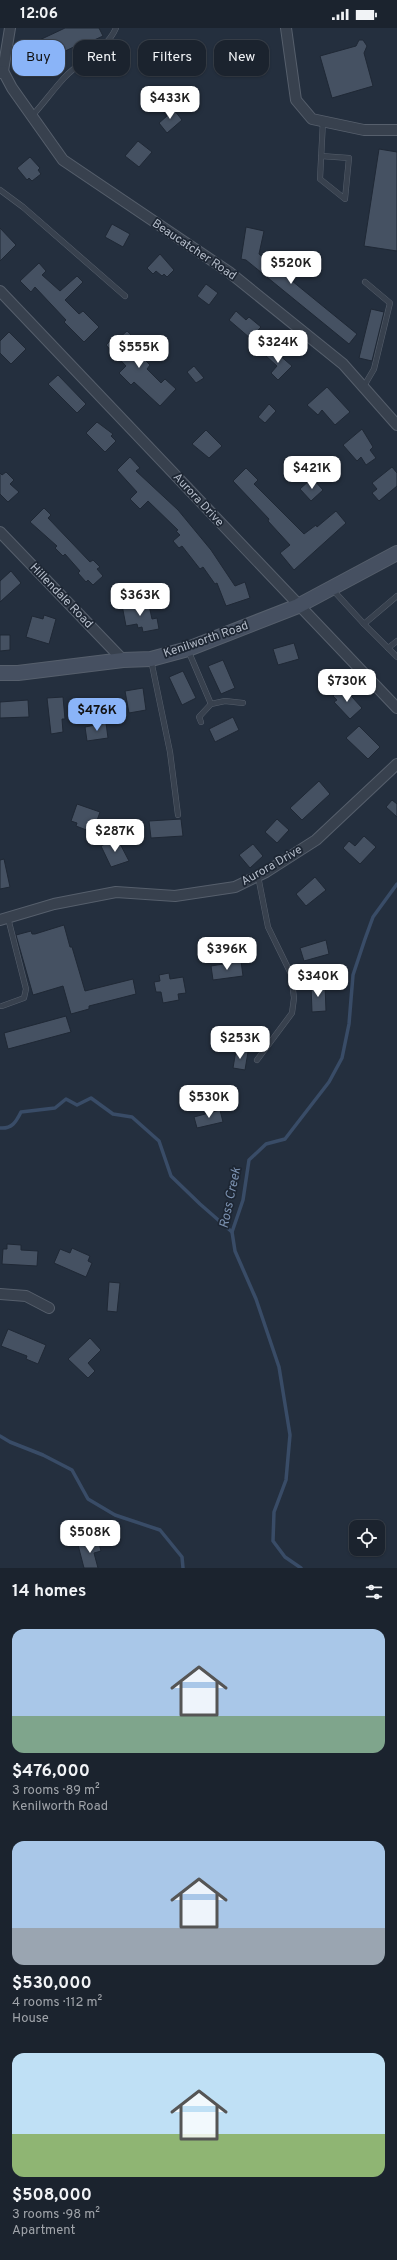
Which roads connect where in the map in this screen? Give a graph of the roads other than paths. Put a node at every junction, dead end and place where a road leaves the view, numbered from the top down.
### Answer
1 (10, 28) edge
2 (116, 28) edge
3 (286, 28) edge
4 (2, 72) edge
5 (32, 116) junction
6 (323, 121) junction
7 (397, 130) edge
8 (321, 156) junction
9 (0, 190) edge
10 (365, 282) dead end
11 (0, 291) edge
12 (125, 296) dead end
13 (364, 386) junction
14 (397, 425) edge
15 (0, 532) edge
16 (397, 553) edge
17 (331, 589) junction
18 (397, 596) edge
19 (298, 606) junction
20 (364, 624) junction
21 (397, 640) edge
22 (388, 648) junction
23 (188, 649) junction
24 (397, 657) edge
25 (151, 659) junction
26 (123, 660) junction
27 (0, 673) edge
28 (243, 702) dead end
29 (211, 704) junction
30 (397, 708) edge
31 (201, 722) dead end
32 (397, 764) edge
33 (178, 815) dead end
34 (258, 876) junction
35 (4, 919) edge
36 (2, 1006) dead end
37 (257, 1060) dead end
38 (0, 1294) edge
39 (49, 1308) dead end

1 - 4 street
2 - 5 lane
3 - 6 street
4 - 5 street, Beaucatcher Road
5 - 13 street, Beaucatcher Road
6 - 7 street
6 - 8 lane
8 - 8 lane
9 - 12 lane
10 - 13 lane
11 - 19 street, Aurora Drive
13 - 14 street, Beaucatcher Road
15 - 26 street, Hillendale Road
16 - 17 street, Kenilworth Road
17 - 19 street, Kenilworth Road
17 - 20 lane
18 - 20 lane
19 - 23 street, Kenilworth Road
19 - 30 street, Aurora Drive
20 - 22 lane
21 - 22 lane
22 - 24 lane
23 - 25 street, Kenilworth Road
23 - 29 lane
25 - 26 street, Kenilworth Road
25 - 33 lane
26 - 27 street, Kenilworth Road
28 - 29 lane
29 - 31 lane
32 - 34 street, Aurora Drive
34 - 35 street, Aurora Drive
34 - 37 lane
35 - 36 lane
38 - 39 street

